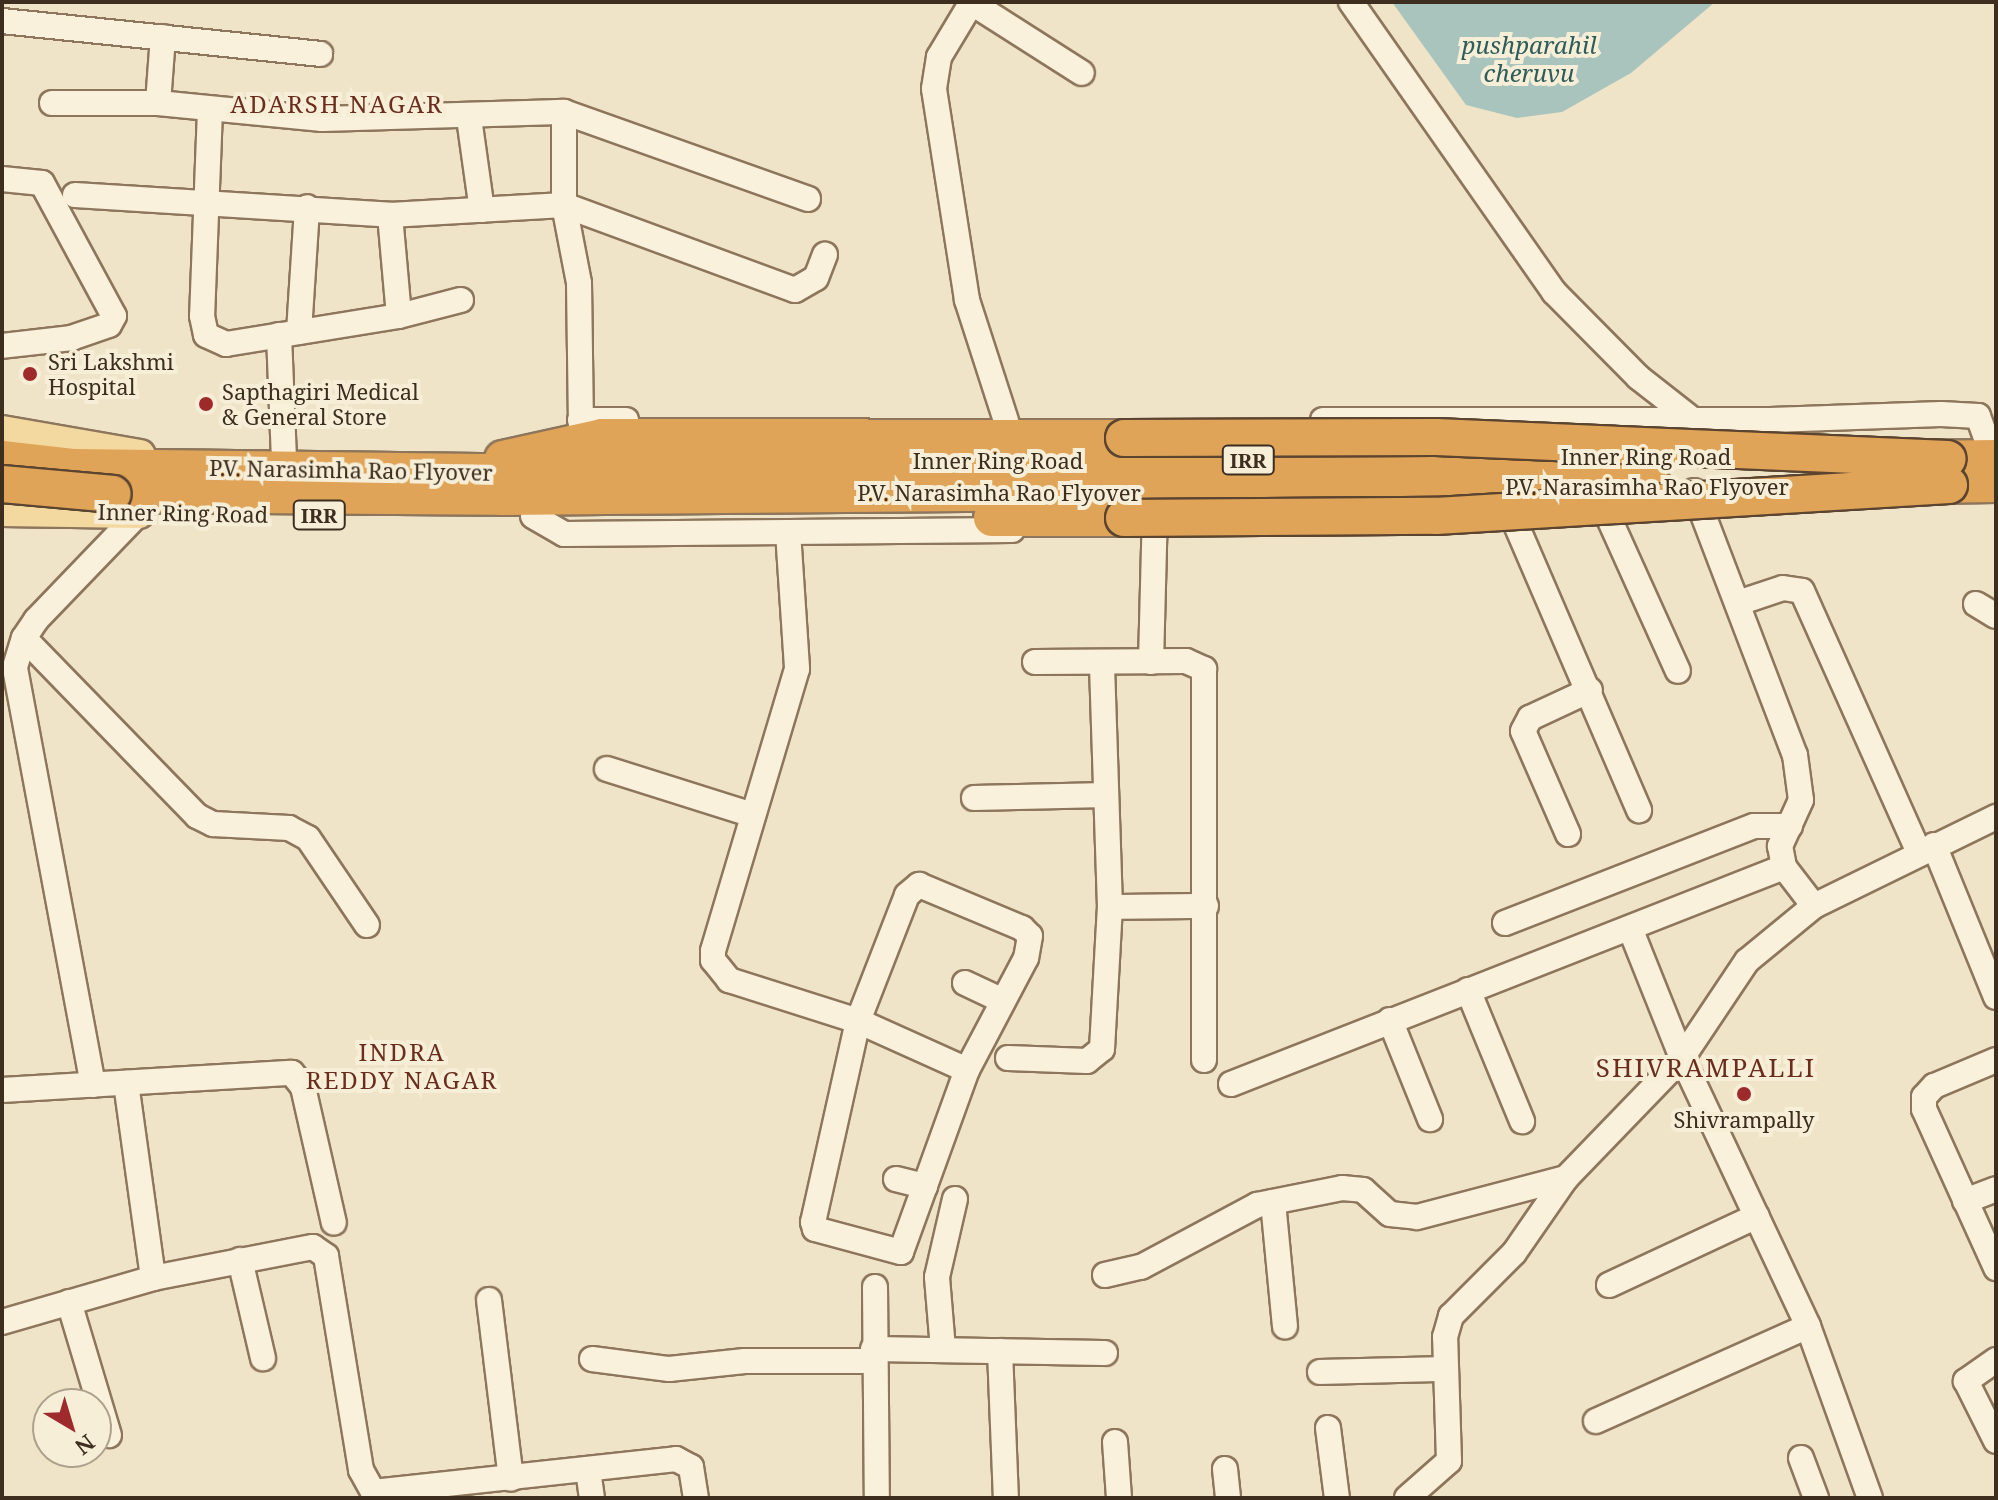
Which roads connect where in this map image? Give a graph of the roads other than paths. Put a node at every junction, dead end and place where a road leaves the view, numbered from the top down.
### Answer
1 (972, 2) edge
2 (1351, 2) edge
3 (2, 21) edge
4 (163, 37) junction
5 (320, 54) dead end
6 (1082, 73) dead end
7 (52, 103) dead end
8 (158, 103) junction
9 (210, 110) junction
10 (564, 112) junction
11 (469, 118) junction
12 (2, 179) edge
13 (75, 195) dead end
14 (808, 199) dead end
15 (206, 201) junction
16 (564, 205) junction
17 (307, 207) junction
18 (482, 210) junction
19 (390, 215) junction
20 (825, 255) dead end
21 (461, 300) dead end
22 (399, 316) junction
23 (289, 334) junction
24 (2, 346) edge
25 (1693, 420) junction
26 (1006, 421) junction
27 (1158, 421) junction
28 (580, 430) junction
29 (2, 431) edge
30 (140, 455) junction
31 (2, 457) edge
32 (284, 460) junction
33 (499, 461) junction
34 (1159, 461) junction
35 (1995, 467) edge
36 (1949, 472) junction
37 (2, 485) edge
38 (1694, 491) junction
39 (1597, 492) junction
40 (1503, 493) junction
41 (2, 511) edge
42 (1150, 512) junction
43 (139, 513) junction
44 (517, 514) junction
45 (788, 532) junction
46 (1738, 603) junction
47 (24, 638) junction
48 (1035, 662) dead end
49 (1156, 662) junction
50 (1102, 663) junction
51 (1678, 671) dead end
52 (1590, 690) junction
53 (607, 769) dead end
54 (1106, 795) junction
55 (974, 798) dead end
56 (1639, 810) dead end
57 (753, 815) junction
58 (1996, 817) edge
59 (1790, 826) junction
60 (1568, 834) dead end
61 (1927, 849) junction
62 (1784, 867) junction
63 (1206, 906) junction
64 (1814, 906) junction
65 (1110, 907) junction
66 (1505, 923) dead end
67 (367, 925) dead end
68 (1630, 928) junction
69 (1990, 960) edge
70 (965, 983) dead end
71 (1468, 990) junction
72 (1996, 997) edge
73 (1003, 1001) junction
74 (1390, 1020) junction
75 (858, 1021) junction
76 (1008, 1058) dead end
77 (1682, 1058) junction
78 (1204, 1060) dead end
79 (1996, 1060) edge
80 (967, 1070) junction
81 (126, 1083) junction
82 (1231, 1084) dead end
83 (93, 1085) junction
84 (2, 1090) edge
85 (1430, 1119) dead end
86 (1522, 1121) dead end
87 (1566, 1178) junction
88 (896, 1179) dead end
89 (925, 1186) junction
90 (1996, 1189) edge
91 (955, 1199) dead end
92 (1965, 1201) junction
93 (1273, 1202) junction
94 (1757, 1216) junction
95 (334, 1223) dead end
96 (240, 1260) junction
97 (1996, 1268) edge
98 (1105, 1275) dead end
99 (153, 1278) junction
100 (1609, 1285) dead end
101 (875, 1287) dead end
102 (489, 1300) dead end
103 (69, 1302) junction
104 (2, 1322) edge
105 (1285, 1326) dead end
106 (1808, 1326) junction
107 (943, 1349) junction
108 (1000, 1351) junction
109 (1105, 1353) dead end
110 (873, 1355) junction
111 (263, 1358) dead end
112 (592, 1359) dead end
113 (1996, 1360) edge
114 (1446, 1369) junction
115 (1320, 1372) dead end
116 (95, 1388) edge
117 (1596, 1421) dead end
118 (1328, 1428) dead end
119 (1996, 1441) edge
120 (1115, 1442) dead end
121 (1801, 1458) dead end
122 (1225, 1469) dead end
123 (588, 1470) junction
124 (511, 1479) junction
125 (483, 1490) edge
126 (592, 1498) edge
127 (696, 1498) edge
128 (877, 1498) edge
129 (1006, 1498) edge
130 (1119, 1498) edge
131 (1228, 1498) edge
132 (1337, 1498) edge
133 (1407, 1498) edge
134 (1816, 1498) edge
135 (1870, 1498) edge

1 - 6 street
1 - 26 street
2 - 25 street
3 - 4 street
4 - 5 street
4 - 8 street
7 - 8 street
8 - 9 street
9 - 11 street
9 - 15 street
10 - 11 street
10 - 14 street
10 - 16 street
11 - 18 street
12 - 24 street
13 - 15 street
15 - 17 street
15 - 23 street
16 - 18 street
16 - 20 street
16 - 28 street
17 - 19 street
17 - 23 street
18 - 19 street
19 - 22 street
21 - 22 street
22 - 23 street
23 - 32 street
25 - 27 street, Inner Ring Road
25 - 35 street, Inner Ring Road
26 - 27 street, Inner Ring Road
26 - 28 street, Inner Ring Road
27 - 34 street
28 - 33 highway
28 - 36 highway, bridge
29 - 30 main road, Inner Ring Road / IRR
30 - 31 highway, IRR
30 - 32 highway, Inner Ring Road / IRR
31 - 36 highway, P.V. Narasimha Rao Flyover, bridge
32 - 33 highway, Inner Ring Road / IRR
33 - 34 main road, Inner Ring Road / IRR
34 - 35 main road, Inner Ring Road / IRR
35 - 36 highway, P.V. Narasimha Rao Flyover
35 - 38 main road, Inner Ring Road / IRR
36 - 37 highway, P.V. Narasimha Rao Flyover, bridge
36 - 42 highway, bridge
37 - 43 highway, IRR
38 - 39 main road, Inner Ring Road / IRR
38 - 46 street
39 - 40 main road, Inner Ring Road / IRR
39 - 51 street
40 - 42 main road, Inner Ring Road / IRR
40 - 52 street
41 - 43 main road, Inner Ring Road / IRR
42 - 44 highway
42 - 45 street, Inner Ring Road
42 - 49 street
42 - 49 street
43 - 44 highway, Inner Ring Road / IRR
43 - 47 street
44 - 45 street, Inner Ring Road
45 - 57 street
46 - 59 street
46 - 61 street
47 - 67 street
47 - 83 street
48 - 50 street
49 - 50 street
49 - 63 street
50 - 54 street
52 - 56 street
52 - 60 street
53 - 57 street
54 - 55 street
54 - 65 street
57 - 75 street
58 - 61 street
59 - 62 street
59 - 66 street
61 - 64 street
61 - 69 street
62 - 64 street
62 - 68 street
63 - 65 street
63 - 78 street
64 - 77 street
65 - 76 street
68 - 71 street
68 - 77 street
69 - 72 street
70 - 73 street
71 - 74 street
71 - 86 street
73 - 75 street
73 - 80 street
74 - 82 street
74 - 85 street
75 - 80 street
75 - 89 street
77 - 87 street
77 - 94 street
79 - 92 street
80 - 89 street
81 - 83 street
81 - 95 street
81 - 99 street
83 - 84 street
87 - 93 street
87 - 114 street
88 - 89 street
90 - 92 street
91 - 107 street
92 - 97 street
93 - 98 street
93 - 105 street
94 - 100 street
94 - 106 street
96 - 99 street
96 - 111 street
96 - 125 street
99 - 103 street
101 - 110 street
102 - 124 street
103 - 104 street
103 - 116 street
106 - 117 street
106 - 135 street
107 - 108 street
107 - 110 street
108 - 109 street
108 - 129 street
110 - 112 street
110 - 128 street
113 - 119 street
114 - 115 street
114 - 133 street
118 - 132 street
120 - 130 street
121 - 134 street
122 - 131 street
123 - 124 street
123 - 126 street
123 - 127 street
124 - 125 street

